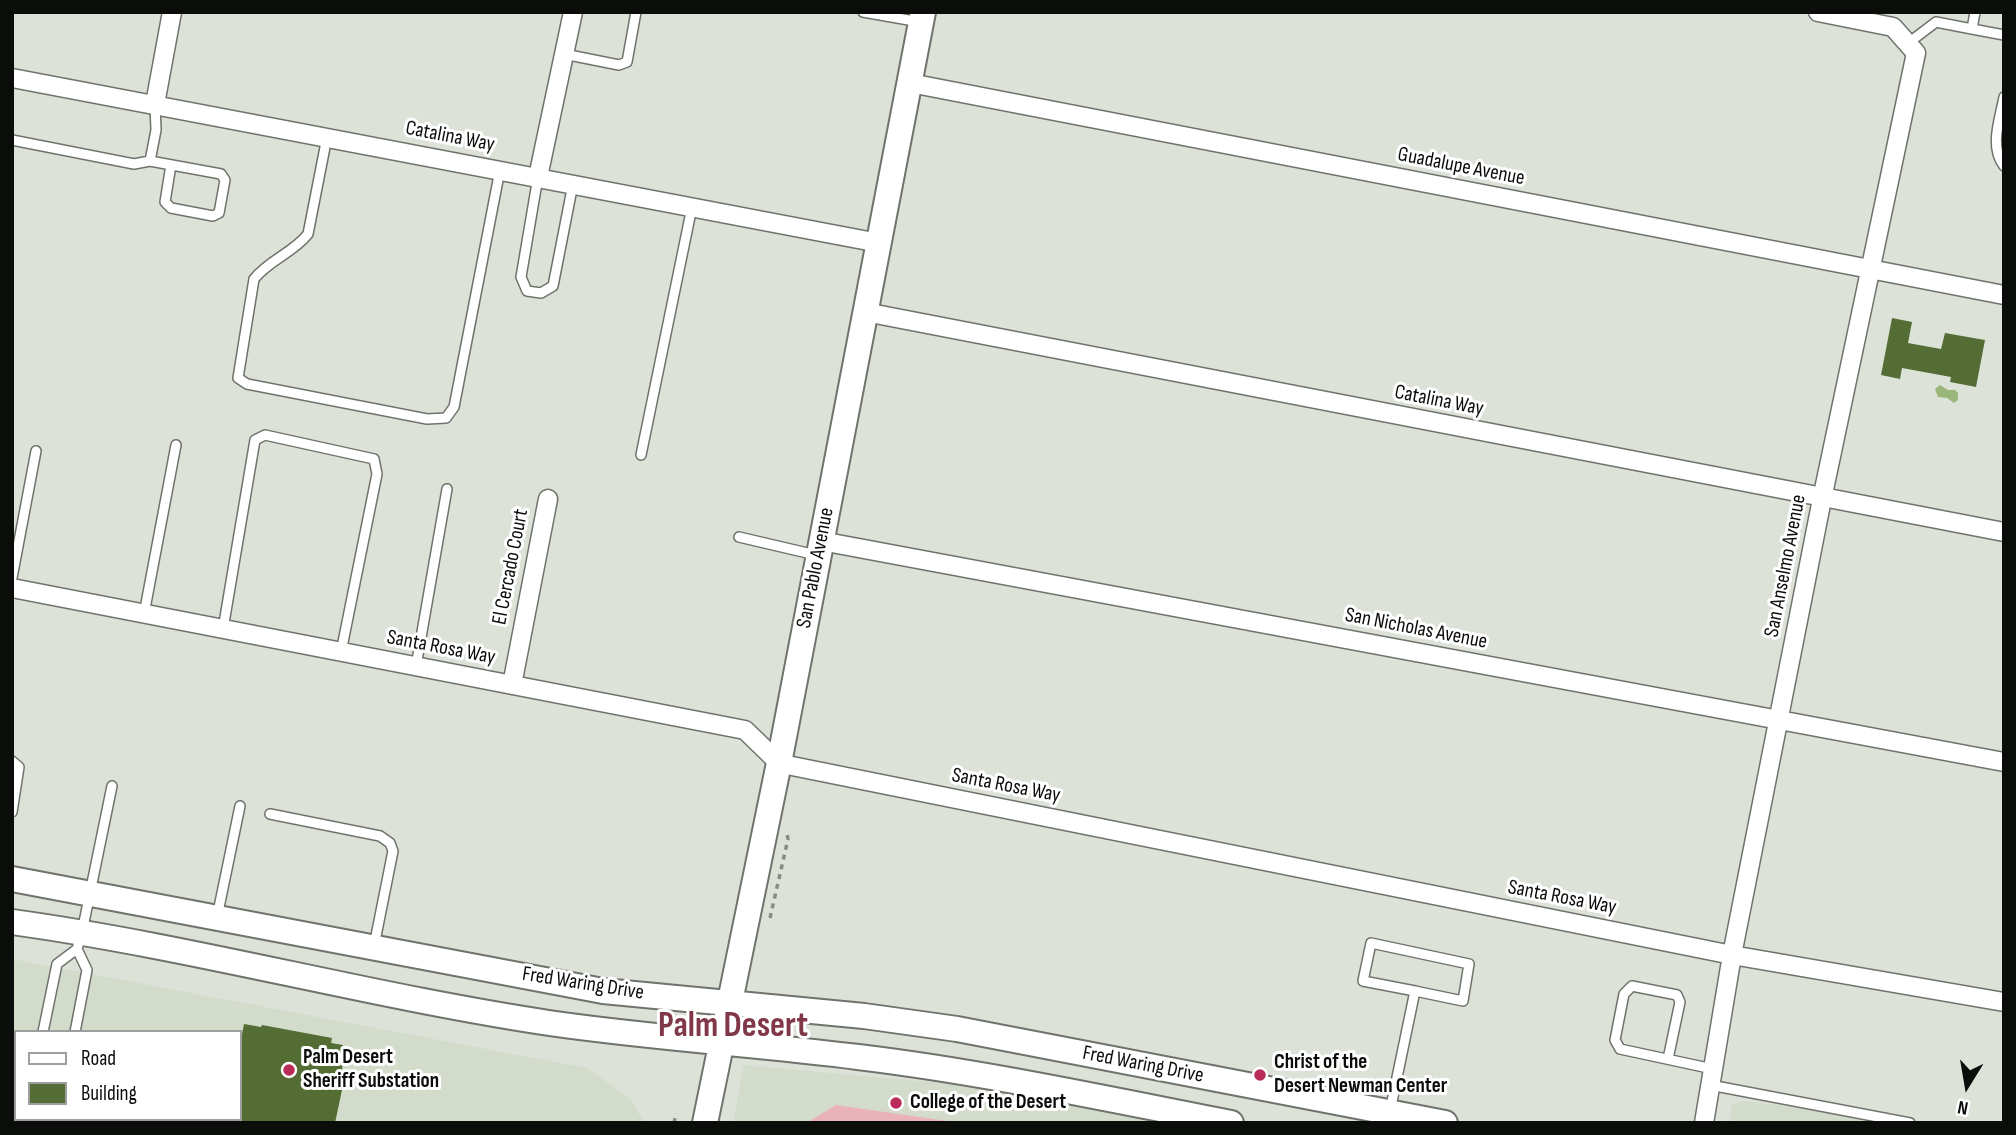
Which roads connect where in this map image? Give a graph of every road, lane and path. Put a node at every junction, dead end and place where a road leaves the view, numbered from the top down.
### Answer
1 (172, 12) edge
2 (573, 12) edge
3 (636, 12) edge
4 (863, 12) edge
5 (1818, 12) edge
6 (1975, 12) edge
7 (922, 17) edge
8 (1972, 29) junction
9 (2004, 34) edge
10 (1907, 44) junction
11 (564, 54) junction
12 (12, 78) edge
13 (910, 83) junction
14 (2004, 97) edge
15 (155, 104) junction
16 (327, 137) junction
17 (12, 140) edge
18 (150, 161) junction
19 (171, 165) junction
20 (2004, 166) edge
21 (500, 170) junction
22 (538, 177) junction
23 (573, 184) junction
24 (692, 207) junction
25 (878, 243) junction
26 (1871, 270) junction
27 (2004, 295) edge
28 (865, 312) junction
29 (176, 444) dead end
30 (36, 451) dead end
31 (641, 455) dead end
32 (447, 489) dead end
33 (548, 499) dead end
34 (1822, 499) junction
35 (2004, 532) edge
36 (739, 537) dead end
37 (819, 548) junction
38 (12, 578) edge
39 (12, 588) edge
40 (144, 614) junction
41 (223, 629) junction
42 (341, 652) junction
43 (416, 667) junction
44 (512, 685) junction
45 (1780, 720) junction
46 (12, 761) edge
47 (2004, 762) edge
48 (779, 763) junction
49 (112, 786) dead end
50 (240, 806) dead end
51 (12, 812) edge
52 (270, 814) dead end
53 (12, 879) edge
54 (91, 894) junction
55 (217, 918) junction
56 (12, 922) edge
57 (80, 940) junction
58 (374, 947) junction
59 (1732, 955) junction
60 (1415, 991) junction
61 (2004, 1002) edge
62 (730, 1003) junction
63 (44, 1030) edge
64 (75, 1030) edge
65 (722, 1043) junction
66 (1668, 1059) junction
67 (1711, 1077) junction
68 (1390, 1112) junction
69 (676, 1113) dead end
70 (674, 1123) edge
71 (705, 1123) edge
72 (1231, 1123) edge
73 (1445, 1123) edge
74 (1704, 1123) edge
75 (1910, 1123) edge

1 - 15 street
2 - 11 street
3 - 11 lane
4 - 7 lane
5 - 10 street
6 - 8 lane
7 - 13 main road, San Pablo Avenue
8 - 9 lane
8 - 10 lane
10 - 26 street, San Anselmo Avenue
11 - 22 street
12 - 15 street, Catalina Way
13 - 25 main road, San Pablo Avenue
13 - 26 street, Guadalupe Avenue
14 - 20 lane
15 - 16 street, Catalina Way
15 - 18 lane
16 - 21 street, Catalina Way
16 - 21 lane
17 - 18 lane
18 - 19 lane
19 - 19 lane
21 - 22 street, Catalina Way
22 - 23 street, Catalina Way
22 - 23 lane
23 - 24 street, Catalina Way
24 - 25 street, Catalina Way
24 - 31 lane
25 - 28 main road, San Pablo Avenue
26 - 27 street, Guadalupe Avenue
26 - 34 street, San Anselmo Avenue
28 - 34 street, Catalina Way
28 - 37 main road, San Pablo Avenue
29 - 40 lane
30 - 38 lane
32 - 43 lane
33 - 44 street, El Cercado Court
34 - 35 street, Catalina Way
34 - 45 street, San Anselmo Avenue
36 - 37 lane
37 - 45 street, San Nicholas Avenue
37 - 48 main road, San Pablo Avenue
39 - 40 street, Santa Rosa Way
40 - 41 street, Santa Rosa Way
41 - 42 street, Santa Rosa Way
41 - 42 lane
42 - 43 street, Santa Rosa Way
43 - 44 street, Santa Rosa Way
44 - 48 street, Santa Rosa Way
45 - 47 street, San Nicholas Avenue
45 - 59 street, San Anselmo Avenue
46 - 51 lane
48 - 59 street, Santa Rosa Way
48 - 62 main road, San Pablo Avenue
49 - 54 lane
50 - 55 lane
52 - 58 lane
53 - 54 main road, Fred Waring Drive
54 - 55 main road, Fred Waring Drive
54 - 57 lane
55 - 58 main road, Fred Waring Drive
56 - 57 main road, Fred Waring Drive
57 - 63 lane
57 - 64 lane
57 - 65 main road, Fred Waring Drive
58 - 62 main road, Fred Waring Drive
59 - 61 street, Santa Rosa Way
59 - 67 street, San Anselmo Avenue
60 - 60 lane
60 - 68 lane
62 - 65 main road, San Pablo Avenue
62 - 68 main road, Fred Waring Drive
65 - 71 main road, San Pablo Avenue
65 - 72 main road, Fred Waring Drive
66 - 66 lane
66 - 67 lane
67 - 74 street, San Anselmo Avenue
67 - 75 lane
68 - 73 main road, Fred Waring Drive
69 - 70 path

